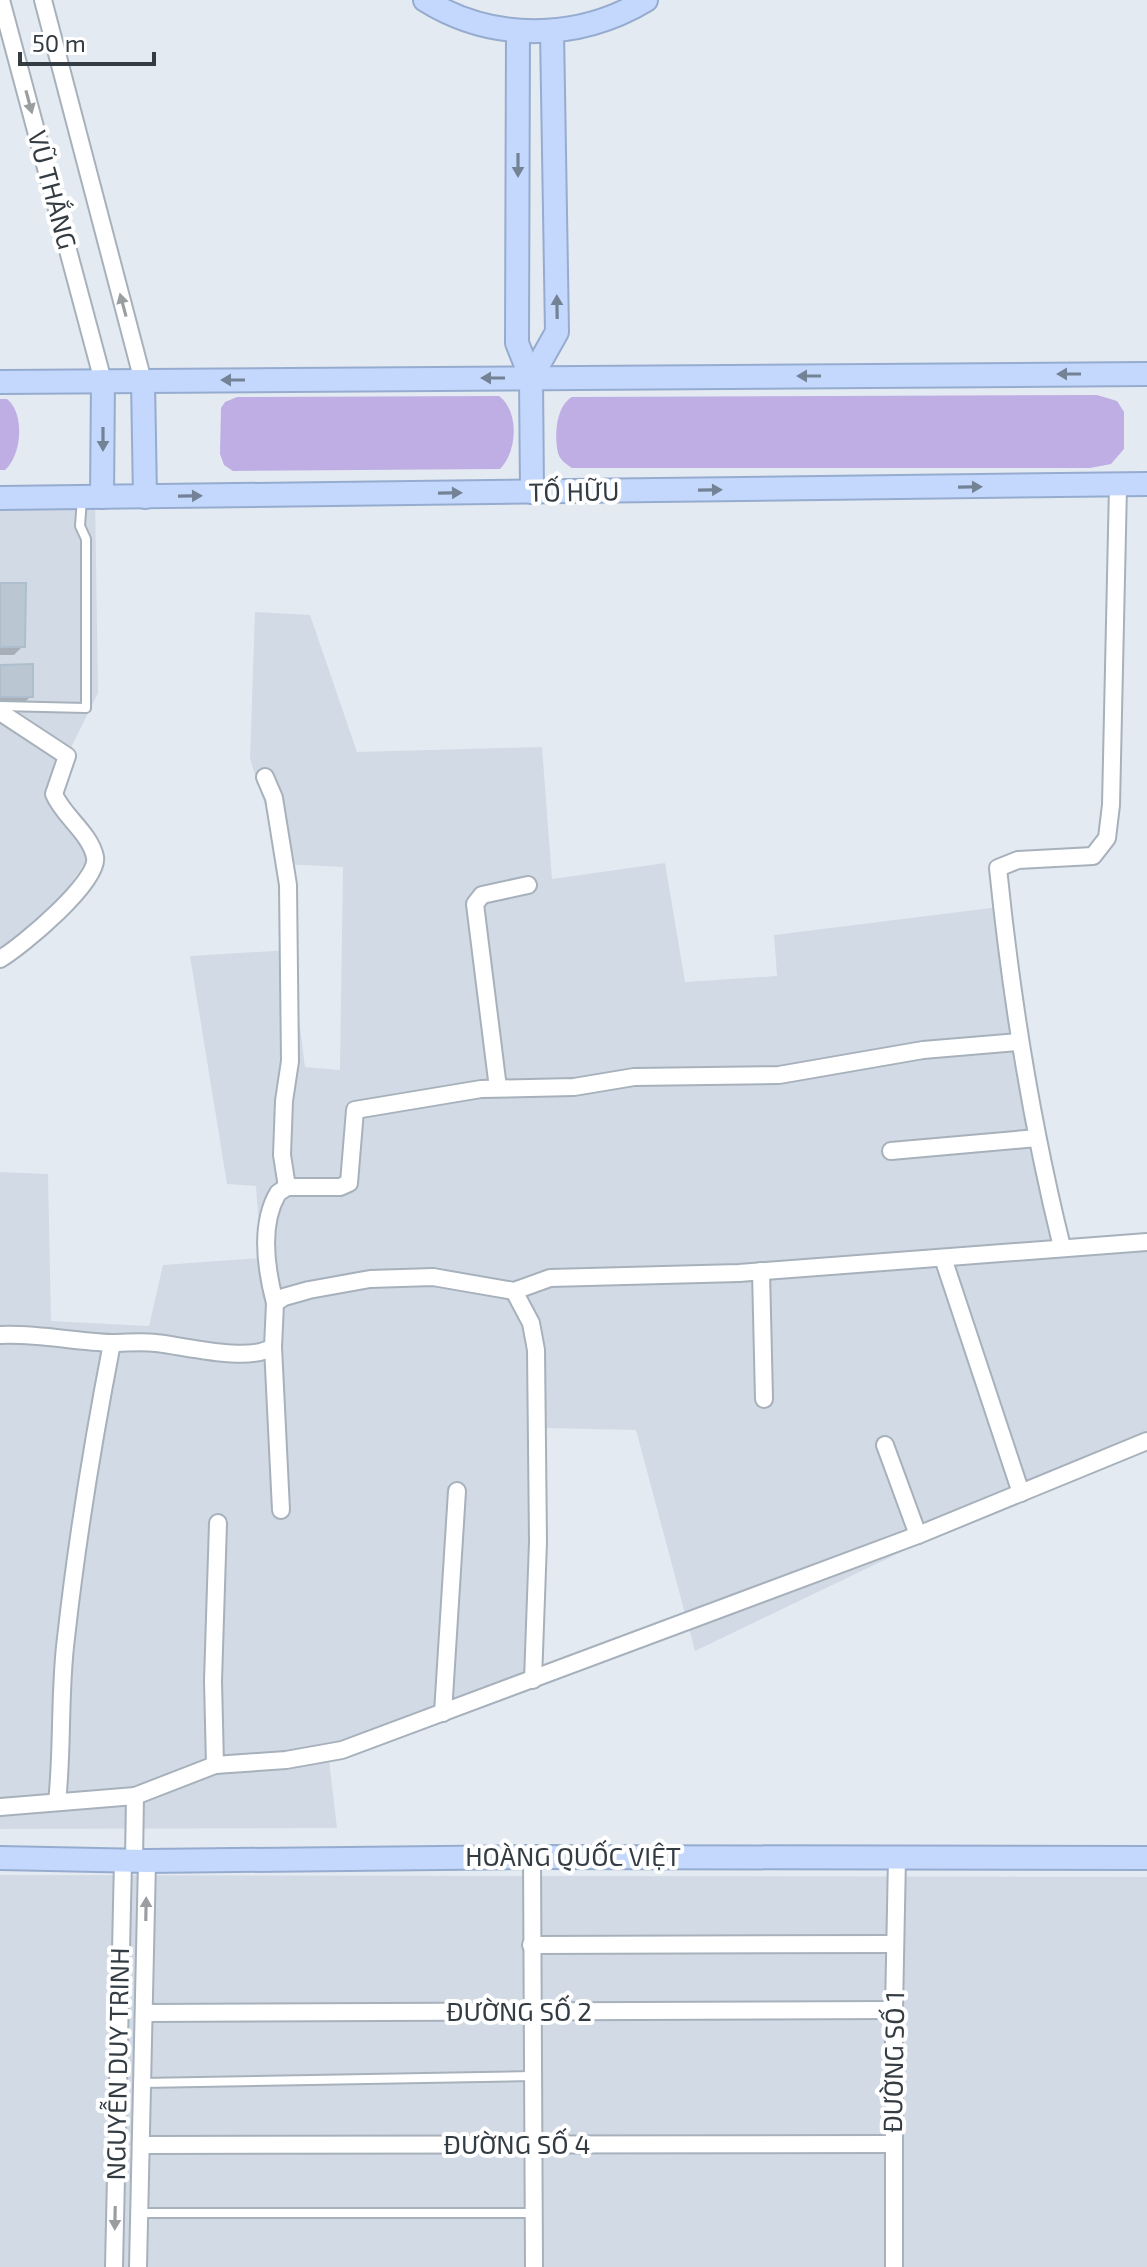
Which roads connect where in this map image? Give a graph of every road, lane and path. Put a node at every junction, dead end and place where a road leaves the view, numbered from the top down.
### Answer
1 (1, 0) edge
2 (43, 0) edge
3 (425, 0) edge
4 (646, 0) edge
5 (518, 31) junction
6 (552, 31) junction
7 (518, 121) junction
8 (553, 121) junction
9 (518, 249) junction
10 (556, 249) junction
11 (1147, 374) edge
12 (531, 378) junction
13 (103, 381) junction
14 (143, 381) junction
15 (0, 382) edge
16 (1147, 484) edge
17 (1118, 486) junction
18 (532, 492) junction
19 (92, 497) junction
20 (145, 497) junction
21 (0, 498) edge
22 (0, 709) edge
23 (265, 777) dead end
24 (528, 885) dead end
25 (0, 959) edge
26 (1019, 1042) junction
27 (498, 1088) junction
28 (1037, 1138) junction
29 (891, 1151) dead end
30 (287, 1187) junction
31 (1147, 1242) edge
32 (1062, 1247) junction
33 (943, 1258) junction
34 (761, 1271) junction
35 (514, 1291) junction
36 (275, 1303) junction
37 (0, 1335) edge
38 (112, 1343) junction
39 (273, 1347) junction
40 (764, 1399) dead end
41 (1147, 1441) edge
42 (885, 1445) dead end
43 (457, 1491) dead end
44 (1021, 1493) junction
45 (281, 1510) dead end
46 (218, 1523) dead end
47 (918, 1535) junction
48 (533, 1680) junction
49 (443, 1713) junction
50 (215, 1765) junction
51 (135, 1796) junction
52 (57, 1802) junction
53 (0, 1807) edge
54 (532, 1857) junction
55 (897, 1857) junction
56 (0, 1858) edge
57 (1147, 1858) edge
58 (135, 1861) junction
59 (895, 1944) junction
60 (531, 1945) junction
61 (894, 2010) junction
62 (531, 2012) junction
63 (144, 2013) junction
64 (532, 2076) junction
65 (142, 2083) junction
66 (893, 2144) junction
67 (141, 2145) junction
68 (533, 2145) junction
69 (139, 2213) junction
70 (533, 2213) junction
71 (114, 2267) edge
72 (138, 2267) edge
73 (534, 2267) edge
74 (894, 2267) edge

1 -> 13 street, VŨ THẮNG
14 -> 2 street, VŨ THẮNG
3 - 5 main road
4 - 6 main road
5 - 6 main road
5 - 7 main road
6 - 8 main road
7 - 8 main road
7 -> 9 main road
8 - 10 main road
9 - 10 main road
9 - 12 main road
12 -> 10 main road
11 -> 12 main road
12 -> 14 main road
12 - 18 main road
13 - 14 main road
13 - 15 main road
13 -> 19 main road
14 - 20 main road
16 - 17 main road, TỐ HỮU
18 -> 17 main road, TỐ HỮU
17 - 26 street
20 -> 18 main road, TỐ HỮU
19 - 20 main road, TỐ HỮU
19 - 21 main road, TỐ HỮU
19 - 22 lane
22 - 25 street
23 - 30 street
24 - 27 street
26 - 27 street
26 - 28 street
27 - 30 street
28 - 29 street
28 - 32 street
30 - 36 street
31 - 32 street
32 - 33 street
33 - 34 street
33 - 44 street
34 - 35 street
34 - 40 street
35 - 36 street
35 - 48 street
36 - 39 street
37 - 38 street
38 - 39 street
38 - 52 street
39 - 45 street
41 - 44 street
42 - 47 street
43 - 49 street
44 - 47 street
46 - 50 street
47 - 48 street
48 - 49 street
49 - 50 street
50 - 51 street
51 - 52 street
51 - 58 street
52 - 53 street
54 - 55 main road, HOÀNG QUỐC VIỆT
54 - 58 main road, HOÀNG QUỐC VIỆT
54 - 60 street
55 - 57 main road, HOÀNG QUỐC VIỆT
55 - 59 street, ĐƯỜNG SỐ 1
56 - 58 main road, HOÀNG QUỐC VIỆT
63 -> 58 street, NGUYỄN DUY TRINH
58 -> 71 street, NGUYỄN DUY TRINH
59 - 60 street
59 - 61 street, ĐƯỜNG SỐ 1
60 - 62 street
61 - 62 street, ĐƯỜNG SỐ 2
61 - 66 street, ĐƯỜNG SỐ 1
62 - 63 street, ĐƯỜNG SỐ 2
62 - 64 street
63 - 65 street, NGUYỄN DUY TRINH
64 - 65 lane
64 - 68 street
65 - 67 street, NGUYỄN DUY TRINH
66 - 68 street, ĐƯỜNG SỐ 4
66 - 74 street, ĐƯỜNG SỐ 1
67 - 68 street, ĐƯỜNG SỐ 4
67 - 69 street, NGUYỄN DUY TRINH
68 - 70 street
69 - 70 lane
69 - 72 street, NGUYỄN DUY TRINH
70 - 73 street

